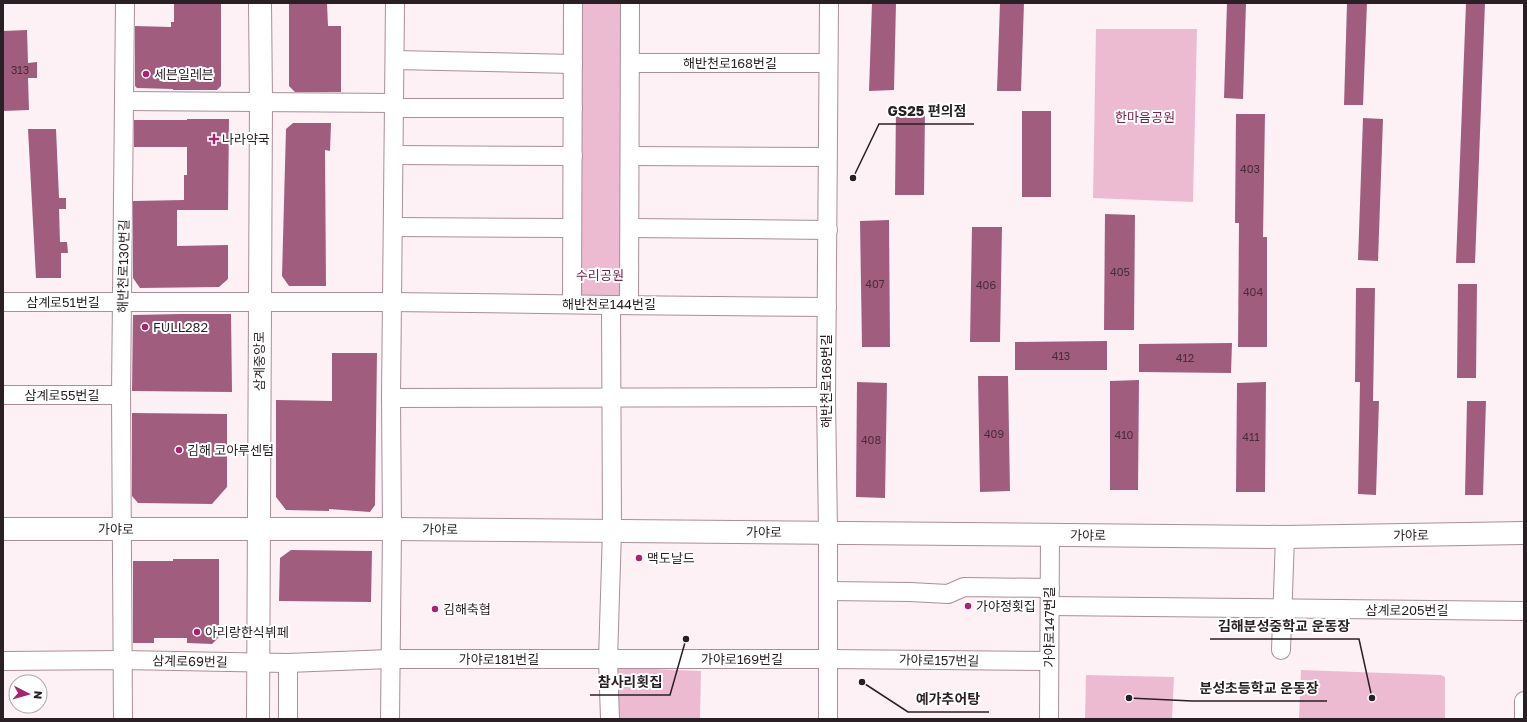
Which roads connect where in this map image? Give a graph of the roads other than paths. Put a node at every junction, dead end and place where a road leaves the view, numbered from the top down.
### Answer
1 (125, 3) edge
2 (260, 3) edge
3 (395, 3) edge
4 (573, 3) edge
5 (630, 3) edge
6 (828, 3) edge
7 (395, 60) junction
8 (631, 63) junction
9 (828, 63) junction
10 (573, 64) junction
11 (125, 101) junction
12 (261, 101) junction
13 (394, 105) junction
14 (573, 108) junction
15 (394, 155) junction
16 (573, 156) junction
17 (630, 156) junction
18 (827, 157) junction
19 (393, 227) junction
20 (572, 228) junction
21 (630, 228) junction
22 (828, 230) junction
23 (3, 302) edge
24 (122, 302) junction
25 (259, 302) junction
26 (392, 302) junction
27 (572, 304) junction
28 (629, 305) junction
29 (611, 306) junction
30 (827, 306) junction
31 (3, 395) edge
32 (121, 395) junction
33 (826, 397) junction
34 (391, 398) junction
35 (611, 398) junction
36 (3, 529) edge
37 (259, 529) junction
38 (392, 529) junction
39 (121, 530) junction
40 (612, 531) junction
41 (828, 532) junction
42 (1524, 533) edge
43 (1050, 535) junction
44 (1285, 537) junction
45 (1050, 588) junction
46 (828, 592) junction
47 (1050, 606) junction
48 (1284, 609) junction
49 (1524, 610) edge
50 (1281, 650) dead end
51 (828, 658) junction
52 (390, 659) junction
53 (608, 659) junction
54 (123, 660) junction
55 (3, 661) edge
56 (1049, 661) junction
57 (258, 662) junction
58 (288, 663) junction
59 (1524, 701) edge
60 (124, 719) edge
61 (258, 719) edge
62 (288, 719) edge
63 (390, 719) edge
64 (610, 719) edge
65 (828, 719) edge
66 (1049, 719) edge
67 (1524, 719) edge

1 - 11 street, 해반천로130번길
2 - 12 main road, 삼계중앙로
3 - 7 street
4 - 10 street
5 - 8 street
6 - 9 street, 해반천로168번길
7 - 10 street
7 - 13 street
8 - 9 street, 해반천로168번길
8 - 17 street
9 - 18 street, 해반천로168번길
10 - 14 street
11 - 12 street
11 - 24 street, 해반천로130번길
12 - 13 street
12 - 25 main road, 삼계중앙로
13 - 14 street
13 - 15 street
14 - 16 street
15 - 16 street
15 - 19 street
16 - 20 street
17 - 18 street
17 - 21 street
18 - 22 street, 해반천로168번길
19 - 20 street
19 - 26 street
20 - 27 street
21 - 22 street
21 - 28 street
22 - 30 street, 해반천로168번길
23 - 24 street, 삼계로51번길
24 - 25 street, 삼계로51번길
24 - 32 street, 해반천로130번길
25 - 26 street, 해반천로144번길
25 - 37 main road, 삼계중앙로
26 - 27 street, 해반천로144번길
26 - 34 street
27 - 29 street, 해반천로144번길
28 - 29 street, 해반천로144번길
28 - 30 street, 해반천로144번길
29 - 35 street
30 - 33 street, 해반천로168번길
31 - 32 street, 삼계로55번길
32 - 39 street, 해반천로130번길
33 - 35 street
33 - 41 street, 해반천로168번길
34 - 35 street
34 - 38 street
35 - 40 street
36 - 39 main road, 가야로
37 - 38 main road, 가야로
37 - 39 main road, 가야로
37 - 57 main road, 삼계중앙로
38 - 40 main road, 가야로
38 - 52 street
39 - 54 street, 해반천로130번길
40 - 41 main road, 가야로
40 - 53 street
41 - 43 main road, 가야로
41 - 46 street
42 - 44 main road, 가야로
43 - 44 main road, 가야로
43 - 45 street, 가야로147번길
44 - 48 street
45 - 46 street
45 - 47 street, 가야로147번길
46 - 51 street
47 - 48 street, 삼계로205번길
47 - 56 street, 가야로147번길
48 - 49 street, 삼계로205번길
48 - 50 street
51 - 53 street, 가야로169번길
51 - 56 street, 가야로157번길
51 - 65 street
52 - 53 street, 가야로181번길
52 - 58 street, 가야로181번길
52 - 63 street
53 - 64 street
54 - 55 street, 삼계로69번길
54 - 57 street, 삼계로69번길
54 - 60 street
56 - 66 street, 가야로147번길
57 - 58 street, 삼계로69번길
57 - 61 main road, 삼계중앙로
58 - 62 street
59 - 67 street

